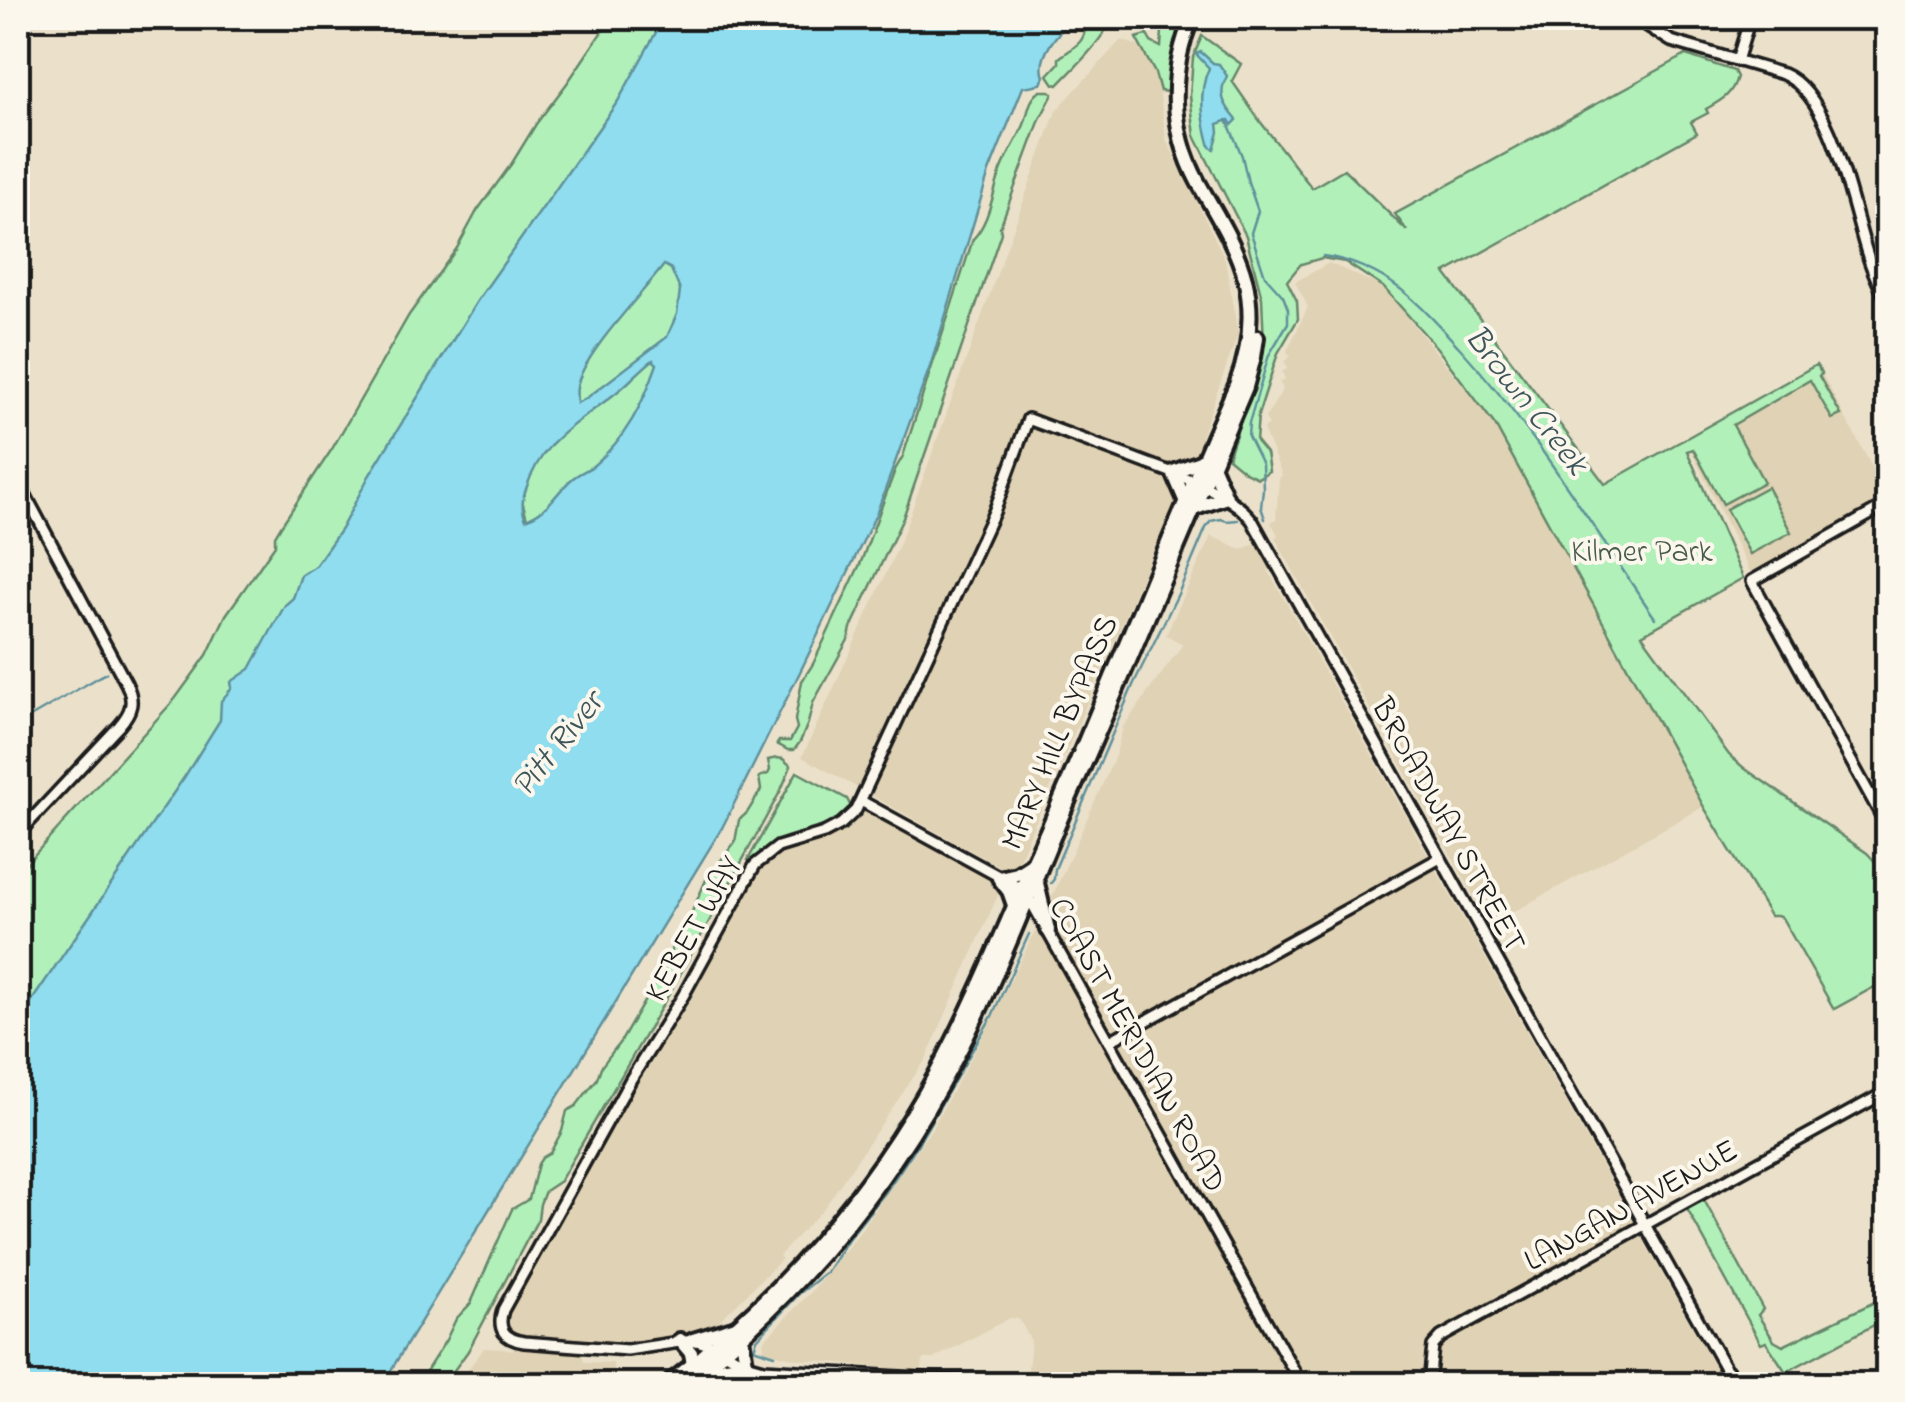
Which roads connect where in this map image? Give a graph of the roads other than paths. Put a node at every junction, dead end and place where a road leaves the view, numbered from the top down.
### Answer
1 (1192, 18) edge
2 (1200, 18) edge
3 (1636, 18) edge
4 (1750, 18) edge
5 (1737, 61) junction
6 (1888, 304) edge
7 (1028, 419) joint
8 (1207, 463) junction
9 (1173, 472) junction
10 (18, 482) edge
11 (1198, 485) junction
12 (1226, 497) junction
13 (1189, 504) junction
14 (1888, 504) edge
15 (860, 801) junction
16 (1888, 828) edge
17 (18, 834) edge
18 (1440, 858) junction
19 (1032, 866) junction
20 (999, 878) junction
21 (1036, 880) junction
22 (1025, 893) junction
23 (1014, 906) junction
24 (1015, 928) junction
25 (1048, 930) junction
26 (1110, 1041) junction
27 (1888, 1090) edge
28 (1644, 1224) junction
29 (740, 1331) junction
30 (686, 1340) junction
31 (720, 1349) junction
32 (746, 1364) junction
33 (698, 1368) junction
34 (1725, 1368) junction
35 (668, 1384) edge
36 (685, 1384) edge
37 (1021, 1384) edge
38 (1295, 1384) edge
39 (1428, 1384) edge
40 (1730, 1384) edge
41 (1740, 1384) edge

1 - 8 highway, MARY HILL BYPASS
2 - 8 highway, MARY HILL BYPASS
3 - 5 street
4 - 5 street
5 - 6 street
7 - 9 street, BROADWAY STREET
7 - 15 street, KEBET WAY
8 - 9 highway
8 - 11 highway, MARY HILL BYPASS
8 - 12 highway
9 - 11 street, BROADWAY STREET
9 - 13 highway
10 - 17 street
11 - 12 street, BROADWAY STREET
11 - 13 highway, MARY HILL BYPASS
12 - 13 highway
12 - 18 street, BROADWAY STREET
13 - 19 highway, MARY HILL BYPASS
13 - 21 highway, MARY HILL BYPASS
14 - 16 street
15 - 20 street, COAST MERIDIAN ROAD
15 - 30 street, KEBET WAY
18 - 26 street
18 - 28 street, BROADWAY STREET
19 - 20 highway
19 - 22 highway, MARY HILL BYPASS
20 - 22 street, COAST MERIDIAN ROAD
20 - 23 highway
21 - 22 highway, MARY HILL BYPASS
21 - 25 highway
22 - 23 highway, MARY HILL BYPASS
22 - 24 highway, MARY HILL BYPASS
22 - 25 street, COAST MERIDIAN ROAD
23 - 29 highway, MARY HILL BYPASS
24 - 25 highway
24 - 29 highway, MARY HILL BYPASS
25 - 26 street, COAST MERIDIAN ROAD
26 - 38 street, COAST MERIDIAN ROAD
27 - 28 street, LANGAN AVENUE
28 - 34 street, BROADWAY STREET
28 - 39 street, LANGAN AVENUE
29 - 30 highway
29 - 31 highway, MARY HILL BYPASS
29 - 32 highway
30 - 31 street
30 - 33 highway
31 - 32 street
31 - 33 highway, MARY HILL BYPASS
32 - 33 highway
32 - 37 street
33 - 35 highway, MARY HILL BYPASS
33 - 36 highway, MARY HILL BYPASS
34 - 40 street, BROADWAY STREET
34 - 41 street, BROADWAY STREET

